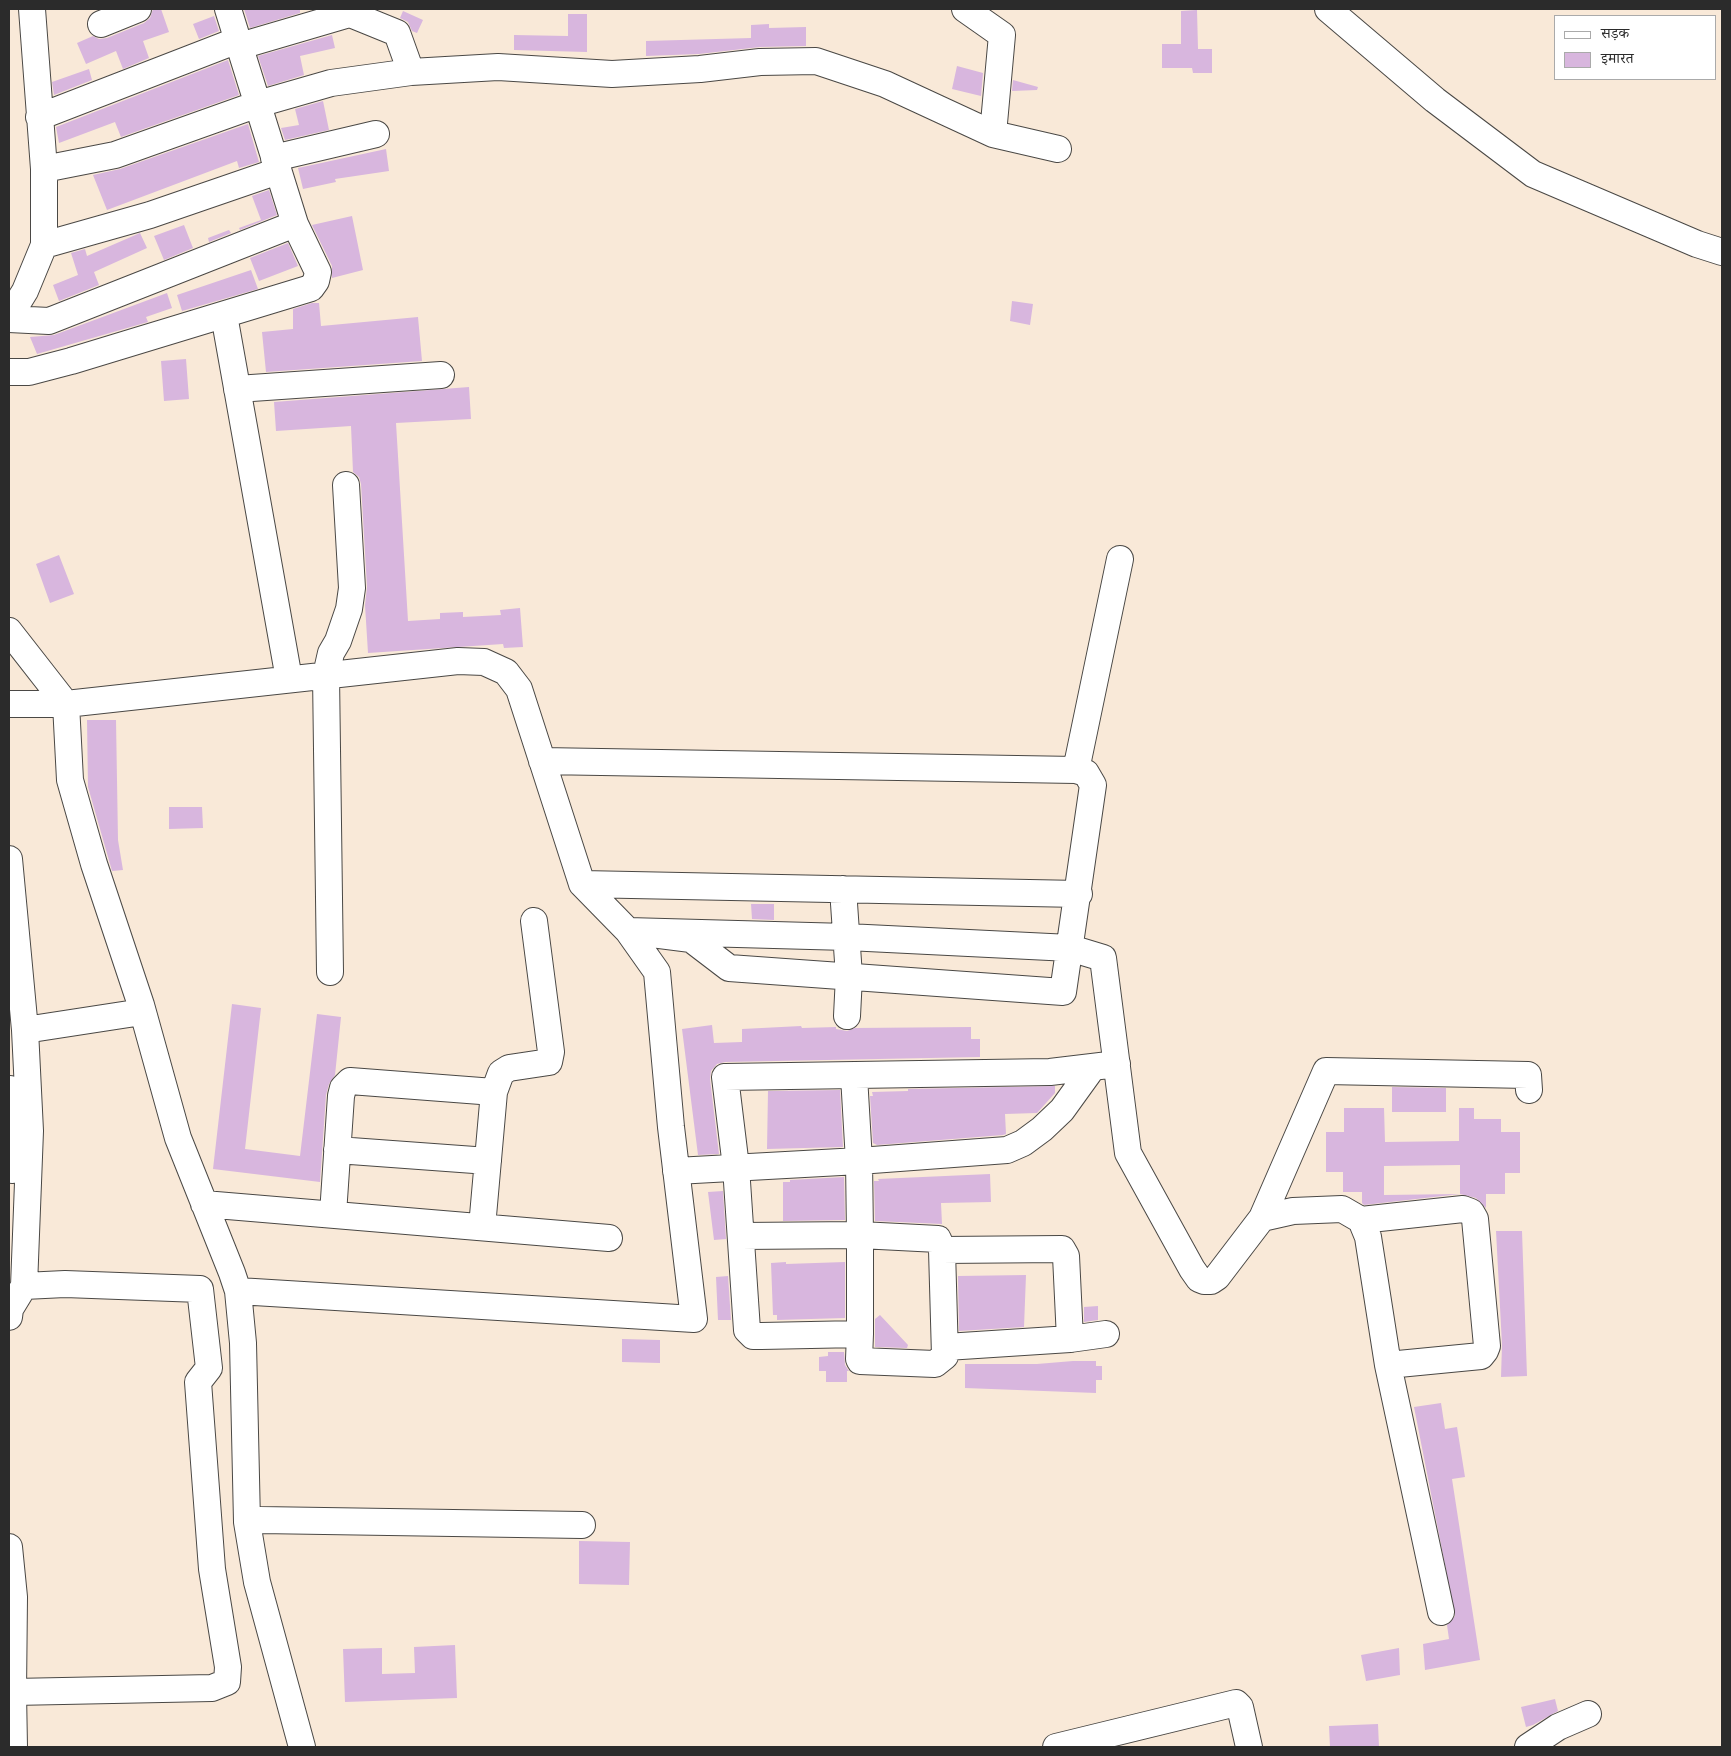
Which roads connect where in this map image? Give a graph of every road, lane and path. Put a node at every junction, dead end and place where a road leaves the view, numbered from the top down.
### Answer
1 (14, 9) edge
2 (32, 9) edge
3 (138, 9) edge
4 (228, 9) edge
5 (965, 9) edge
6 (1328, 9) edge
7 (344, 11) edge
8 (102, 24) dead end
9 (239, 43) junction
10 (411, 72) junction
11 (258, 104) junction
12 (39, 117) junction
13 (376, 134) dead end
14 (993, 134) junction
15 (1058, 149) dead end
16 (276, 164) junction
17 (44, 169) junction
18 (295, 224) junction
19 (44, 245) junction
20 (1722, 252) edge
21 (9, 288) edge
22 (224, 315) junction
23 (9, 318) edge
24 (9, 372) edge
25 (441, 375) dead end
26 (238, 389) junction
27 (346, 485) dead end
28 (1120, 559) dead end
29 (9, 630) edge
30 (326, 675) junction
31 (289, 679) junction
32 (9, 704) edge
33 (66, 704) junction
34 (542, 760) junction
35 (1076, 770) junction
36 (9, 859) edge
37 (582, 884) junction
38 (843, 889) junction
39 (1079, 894) junction
40 (534, 921) dead end
41 (628, 931) junction
42 (847, 937) junction
43 (1070, 948) junction
44 (330, 972) dead end
45 (849, 976) junction
46 (142, 1012) junction
47 (847, 1016) dead end
48 (25, 1030) junction
49 (1105, 1066) junction
50 (15, 1070) edge
51 (854, 1076) junction
52 (1529, 1090) dead end
53 (494, 1092) junction
54 (337, 1150) junction
55 (488, 1161) junction
56 (859, 1162) junction
57 (736, 1167) junction
58 (676, 1171) junction
59 (204, 1204) junction
60 (333, 1214) junction
61 (1262, 1218) junction
62 (1361, 1220) junction
63 (482, 1227) junction
64 (860, 1235) junction
65 (741, 1236) junction
66 (609, 1238) dead end
67 (9, 1248) edge
68 (942, 1250) junction
69 (238, 1291) junction
70 (13, 1304) edge
71 (860, 1334) junction
72 (1106, 1334) dead end
73 (1070, 1339) junction
74 (946, 1346) junction
75 (1388, 1365) junction
76 (247, 1522) junction
77 (582, 1525) dead end
78 (9, 1547) edge
79 (1441, 1612) dead end
80 (14, 1692) junction
81 (1588, 1714) dead end
82 (14, 1747) edge
83 (302, 1747) edge
84 (1056, 1747) edge
85 (1249, 1747) edge
86 (1528, 1747) edge

1 - 21 street
2 - 12 street
3 - 8 street
4 - 9 street
5 - 14 street
6 - 20 street
7 - 9 street
7 - 10 street
9 - 11 street
9 - 12 street
10 - 11 street
10 - 14 street
11 - 16 street
11 - 17 street
12 - 17 street
13 - 16 street
14 - 15 street
16 - 18 street
16 - 19 street
17 - 19 street
18 - 22 street
18 - 23 street
19 - 23 street
22 - 24 street
22 - 26 street
25 - 26 street
26 - 31 street
27 - 30 street
28 - 35 street
29 - 33 street
30 - 31 street
30 - 34 street
30 - 44 street
31 - 33 street
32 - 33 street
33 - 46 street
34 - 35 street
34 - 37 street
35 - 39 street
36 - 48 street
37 - 38 street
37 - 41 street
38 - 39 street
38 - 42 street
39 - 43 street
40 - 53 street
41 - 42 street
41 - 45 street
41 - 58 street
42 - 43 street
42 - 45 street
43 - 45 street
43 - 49 street
45 - 47 street
46 - 48 street
46 - 59 street
48 - 50 street
49 - 51 street
49 - 56 street
49 - 61 street
50 - 67 street
50 - 70 street
51 - 56 street
51 - 57 street
52 - 61 street
53 - 54 street
53 - 55 street
54 - 55 street
54 - 60 street
55 - 63 street
56 - 57 street
56 - 64 street
57 - 58 street
57 - 65 street
58 - 69 street
59 - 60 street
59 - 69 street
60 - 63 street
61 - 62 street
62 - 75 street
62 - 75 street
63 - 66 street
64 - 65 street
64 - 68 street
64 - 71 street
65 - 71 street
68 - 73 street
68 - 74 street
69 - 76 street
70 - 80 street
71 - 74 street
72 - 73 street
73 - 74 street
75 - 79 street
76 - 77 street
76 - 83 street
78 - 80 street
80 - 82 street
81 - 86 street
84 - 85 street

